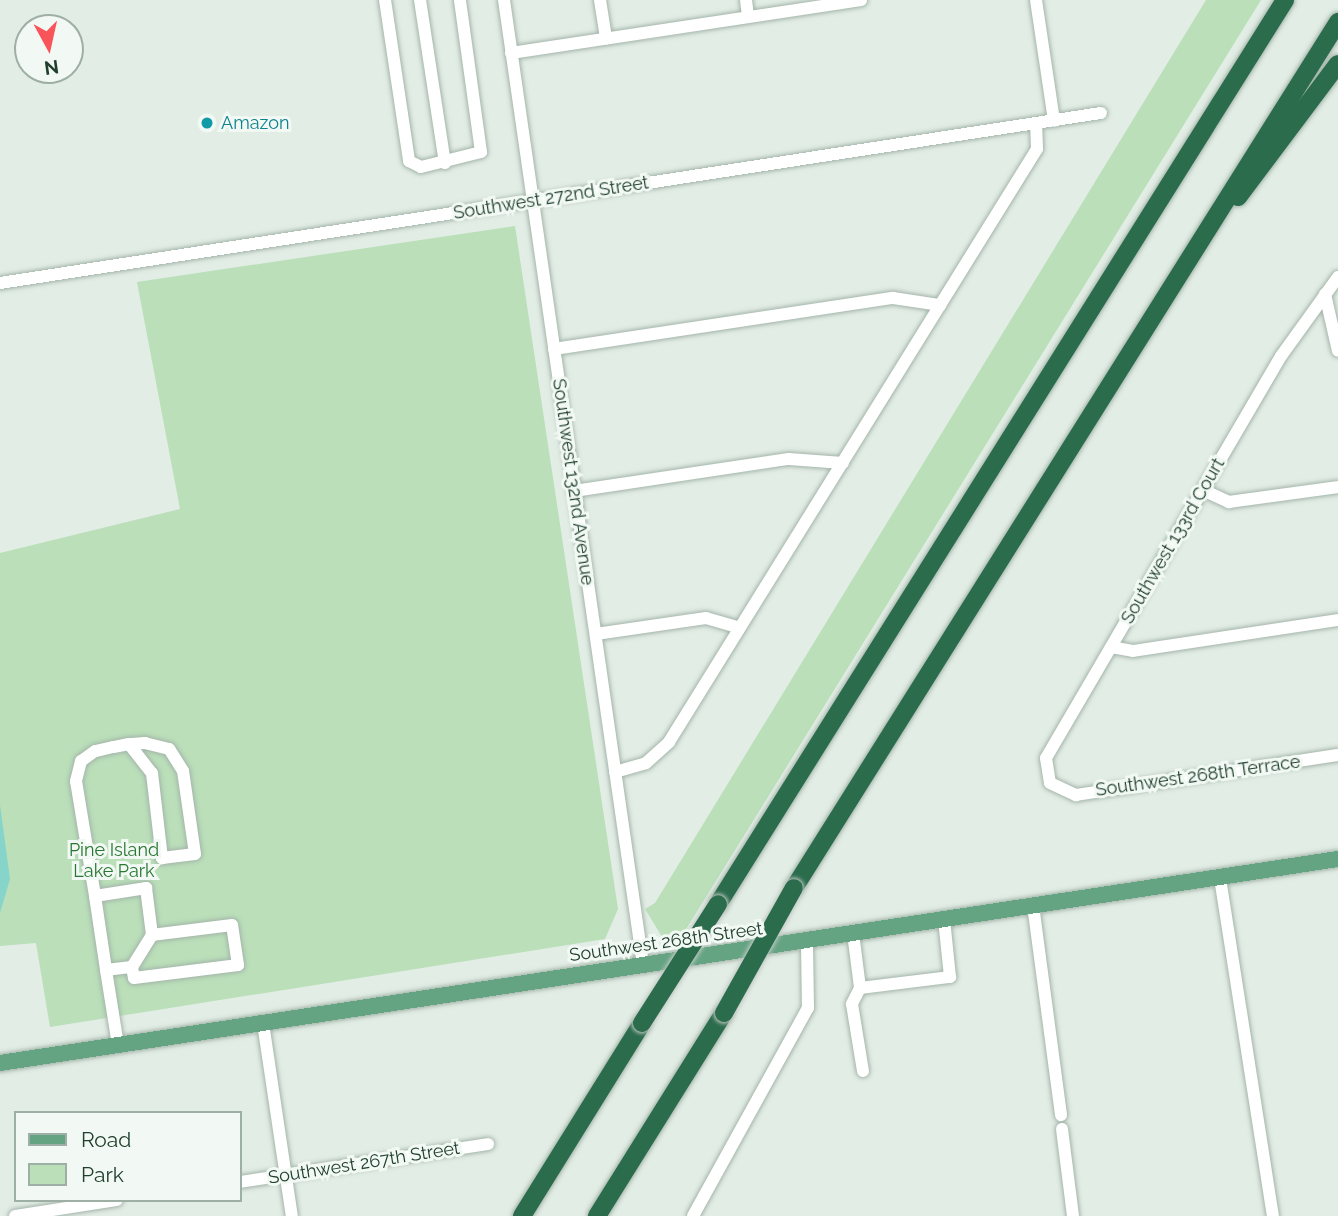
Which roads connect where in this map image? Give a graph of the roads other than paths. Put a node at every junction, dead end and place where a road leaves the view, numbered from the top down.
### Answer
1 (385, 0) edge
2 (420, 0) edge
3 (460, 0) edge
4 (504, 0) edge
5 (600, 0) edge
6 (746, 0) edge
7 (861, 0) edge
8 (1036, 0) edge
9 (1285, 0) edge
10 (748, 17) junction
11 (1338, 22) edge
12 (606, 39) junction
13 (512, 53) junction
14 (1338, 64) edge
15 (1101, 113) dead end
16 (1054, 121) junction
17 (1036, 124) junction
18 (445, 163) junction
19 (534, 201) junction
20 (1206, 233) junction
21 (1338, 277) edge
22 (0, 283) edge
23 (1325, 294) junction
24 (940, 305) junction
25 (554, 349) junction
26 (1338, 351) edge
27 (842, 463) junction
28 (1338, 487) edge
29 (1203, 490) junction
30 (574, 491) junction
31 (1338, 620) edge
32 (740, 628) junction
33 (596, 634) junction
34 (1111, 647) junction
35 (129, 744) junction
36 (1338, 755) edge
37 (615, 772) junction
38 (1058, 792) joint
39 (1338, 859) edge
40 (1220, 877) junction
41 (95, 896) junction
42 (1033, 905) junction
43 (944, 919) junction
44 (853, 933) junction
45 (152, 935) junction
46 (807, 940) junction
47 (643, 964) junction
48 (132, 967) junction
49 (106, 970) junction
50 (860, 988) junction
51 (263, 1023) junction
52 (118, 1045) junction
53 (0, 1063) edge
54 (863, 1071) dead end
55 (1061, 1115) dead end
56 (1062, 1129) dead end
57 (488, 1144) dead end
58 (286, 1174) junction
59 (242, 1181) edge
60 (104, 1202) edge
61 (15, 1216) edge
62 (292, 1216) edge
63 (522, 1216) edge
64 (597, 1216) edge
65 (693, 1216) edge
66 (1073, 1216) edge
67 (1273, 1216) edge

1 - 18 street
2 - 18 street
3 - 18 street
4 - 13 street, Southwest 132nd Avenue
5 - 12 street
6 - 10 street
7 - 10 street
8 - 16 street
9 - 63 highway, bridge
10 - 12 street
11 - 20 highway
12 - 13 street
13 - 19 street, Southwest 132nd Avenue
14 - 20 highway
15 - 16 street, Southwest 272nd Street
16 - 17 street, Southwest 272nd Street
17 - 19 street, Southwest 272nd Street
17 - 24 street
19 - 22 street, Southwest 272nd Street
19 - 25 street, Southwest 132nd Avenue
20 - 64 highway, bridge
21 - 23 street, Southwest 133rd Court
23 - 26 street
23 - 29 street, Southwest 133rd Court
24 - 25 street
24 - 27 street
25 - 30 street, Southwest 132nd Avenue
27 - 30 street
27 - 32 street
28 - 29 street
29 - 34 street, Southwest 133rd Court
30 - 33 street, Southwest 132nd Avenue
31 - 34 street
32 - 33 street
32 - 37 street
33 - 37 street, Southwest 132nd Avenue
34 - 38 street, Southwest 133rd Court
35 - 35 street
35 - 41 street
36 - 38 street, Southwest 268th Terrace
37 - 47 street, Southwest 132nd Avenue
39 - 40 main road, Southwest 268th Street
40 - 42 main road, Southwest 268th Street
40 - 67 street
41 - 45 street
41 - 49 street
42 - 43 main road, Southwest 268th Street
42 - 55 street
43 - 44 main road, Southwest 268th Street
43 - 50 street
44 - 46 main road, Southwest 268th Street
44 - 50 street
45 - 48 street
45 - 48 street
46 - 47 main road, Southwest 268th Street
46 - 65 street
47 - 51 main road, Southwest 268th Street
48 - 49 street
49 - 52 street
50 - 54 street
51 - 52 main road, Southwest 268th Street
51 - 58 street
52 - 53 main road, Southwest 268th Street
56 - 66 street
57 - 58 street, Southwest 267th Street
58 - 59 street, Southwest 267th Street
58 - 62 street
60 - 61 street

